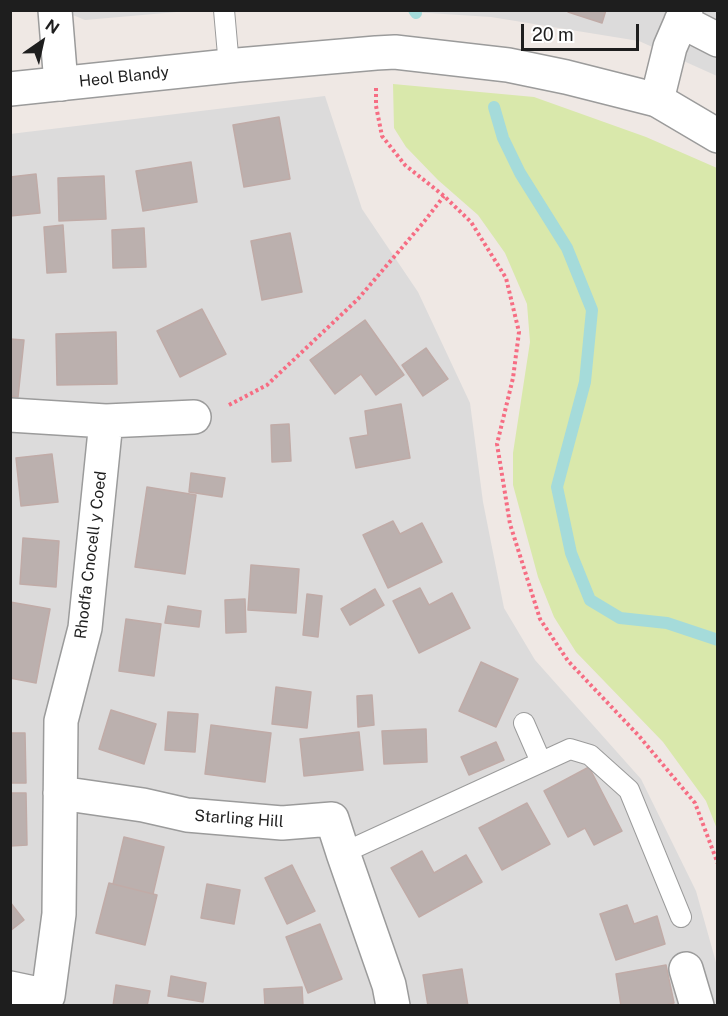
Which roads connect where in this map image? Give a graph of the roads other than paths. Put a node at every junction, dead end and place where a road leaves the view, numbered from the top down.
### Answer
1 (55, 10) edge
2 (224, 10) edge
3 (684, 16) edge
4 (717, 40) edge
5 (233, 65) junction
6 (61, 84) junction
7 (10, 89) edge
8 (657, 100) junction
9 (717, 136) edge
10 (10, 415) edge
11 (194, 417) road end
12 (106, 421) junction
13 (524, 723) dead end
14 (541, 762) junction
15 (60, 794) junction
16 (343, 853) junction
17 (681, 917) dead end
18 (686, 969) dead end
19 (10, 988) edge
20 (393, 1005) edge
21 (697, 1005) edge

1 - 6 street
2 - 5 lane
3 - 4 street
3 - 8 street
5 - 6 street, Heol Blandy
5 - 8 street, Heol Blandy
6 - 7 street, Heol Blandy
8 - 9 street, Heol Blandy
10 - 12 street
11 - 12 street
12 - 15 street, Rhodfa Cnocell y Coed
13 - 14 lane
14 - 16 lane
14 - 17 lane
15 - 16 street, Starling Hill
15 - 19 street, Rhodfa Cnocell y Coed
16 - 20 street, Starling Hill
18 - 21 street

